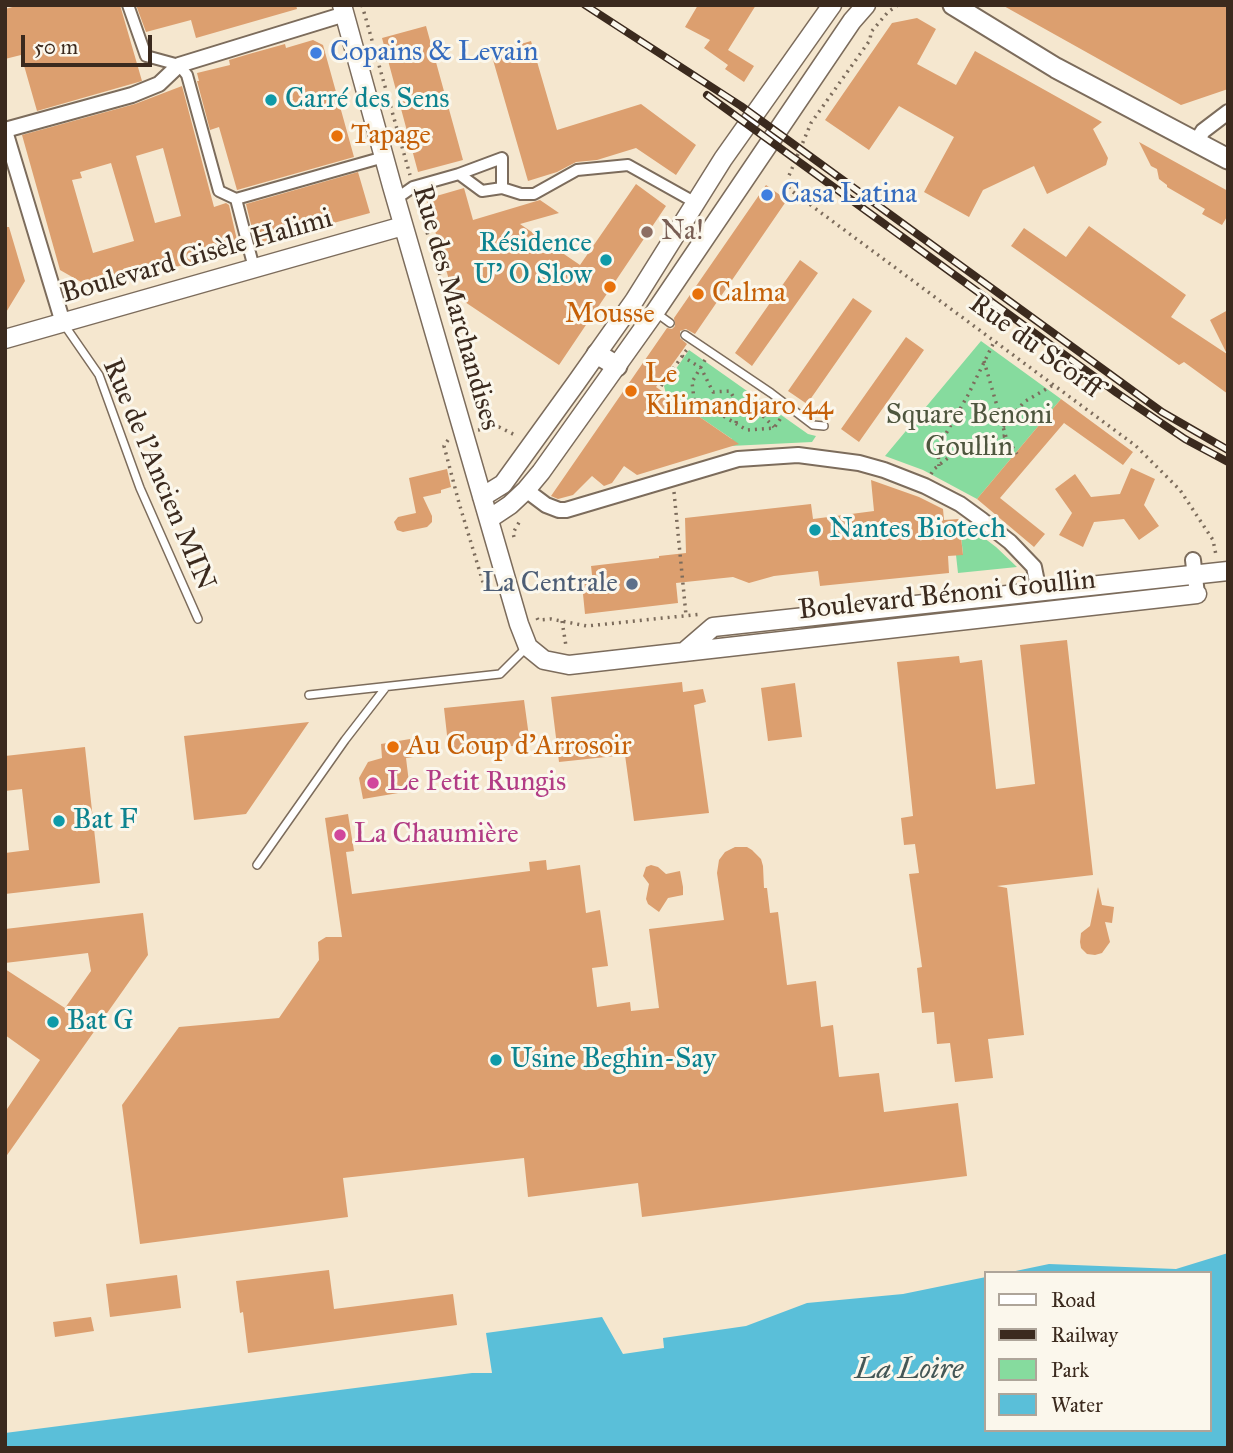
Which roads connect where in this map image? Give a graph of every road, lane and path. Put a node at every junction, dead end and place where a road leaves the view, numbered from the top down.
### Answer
1 (128, 5) edge
2 (362, 5) edge
3 (832, 5) edge
4 (866, 5) edge
5 (898, 5) edge
6 (951, 6) edge
7 (344, 10) edge
8 (179, 65) junction
9 (1228, 112) edge
10 (5, 131) edge
11 (1196, 142) junction
12 (384, 157) junction
13 (1228, 159) edge
14 (459, 174) junction
15 (414, 187) junction
16 (502, 188) junction
17 (236, 199) junction
18 (396, 199) junction
19 (696, 203) junction
20 (404, 226) junction
21 (254, 268) junction
22 (655, 312) junction
23 (63, 323) junction
24 (670, 323) dead end
25 (685, 335) dead end
26 (5, 339) edge
27 (693, 340) junction
28 (994, 341) junction
29 (597, 354) junction
30 (682, 356) junction
31 (706, 359) dead end
32 (984, 361) junction
33 (617, 366) junction
34 (701, 368) junction
35 (1054, 385) junction
36 (661, 386) dead end
37 (739, 407) junction
38 (784, 414) dead end
39 (736, 424) junction
40 (824, 426) dead end
41 (1003, 427) junction
42 (485, 428) dead end
43 (774, 428) junction
44 (1005, 436) junction
45 (1017, 454) dead end
46 (939, 466) junction
47 (672, 478) junction
48 (925, 485) junction
49 (531, 493) junction
50 (482, 497) junction
51 (489, 519) junction
52 (516, 545) dead end
53 (1216, 557) dead end
54 (1194, 567) junction
55 (1228, 571) edge
56 (1039, 592) junction
57 (1197, 594) joint
58 (534, 608) dead end
59 (713, 612) dead end
60 (686, 615) junction
61 (198, 619) dead end
62 (528, 647) junction
63 (684, 652) junction
64 (386, 687) junction
65 (309, 695) dead end
66 (257, 865) dead end

1 - 8 street
2 - 15 path
3 - 19 street
4 - 22 street
5 - 28 path, Rue du Scorff
6 - 11 main road
7 - 8 street
7 - 12 street, Rue des Marchandises
8 - 10 street
8 - 17 street
9 - 11 street
10 - 23 street
11 - 13 main road
12 - 17 street
12 - 18 street, Rue des Marchandises
14 - 15 street
14 - 16 street
14 - 16 street
15 - 18 street
15 - 42 path
16 - 19 street
17 - 21 street
18 - 20 street, Rue des Marchandises
19 - 29 street
20 - 21 street, Boulevard Gisèle Halimi
20 - 50 street, Rue des Marchandises
21 - 23 street, Boulevard Gisèle Halimi
22 - 24 lane
22 - 33 street
23 - 26 street, Boulevard Gisèle Halimi
23 - 61 lane, Rue de l'Ancien MIN
25 - 27 lane
27 - 30 path
27 - 40 lane
28 - 32 path
28 - 35 path, Rue du Scorff
29 - 33 main road
29 - 50 street
30 - 34 path
30 - 36 path
31 - 34 path
32 - 41 path
32 - 46 path
33 - 49 street
34 - 37 path
34 - 39 path
35 - 41 path
35 - 53 path, Rue du Scorff
37 - 39 path
37 - 43 path
38 - 43 path
39 - 43 path
41 - 44 path
44 - 45 path
44 - 46 path
46 - 48 path
47 - 48 street
47 - 49 street
47 - 60 path
48 - 56 street
49 - 51 street
49 - 52 path
50 - 51 street, Rue des Marchandises
51 - 62 street, Rue des Marchandises
54 - 55 street, Boulevard Bénoni Goullin
54 - 56 street, Boulevard Bénoni Goullin
54 - 57 street, Boulevard Bénoni Goullin
56 - 63 street, Boulevard Bénoni Goullin
57 - 63 street, Boulevard Bénoni Goullin
58 - 60 path
59 - 60 path
62 - 63 street, Boulevard Bénoni Goullin
62 - 64 lane
64 - 65 lane
64 - 66 lane

